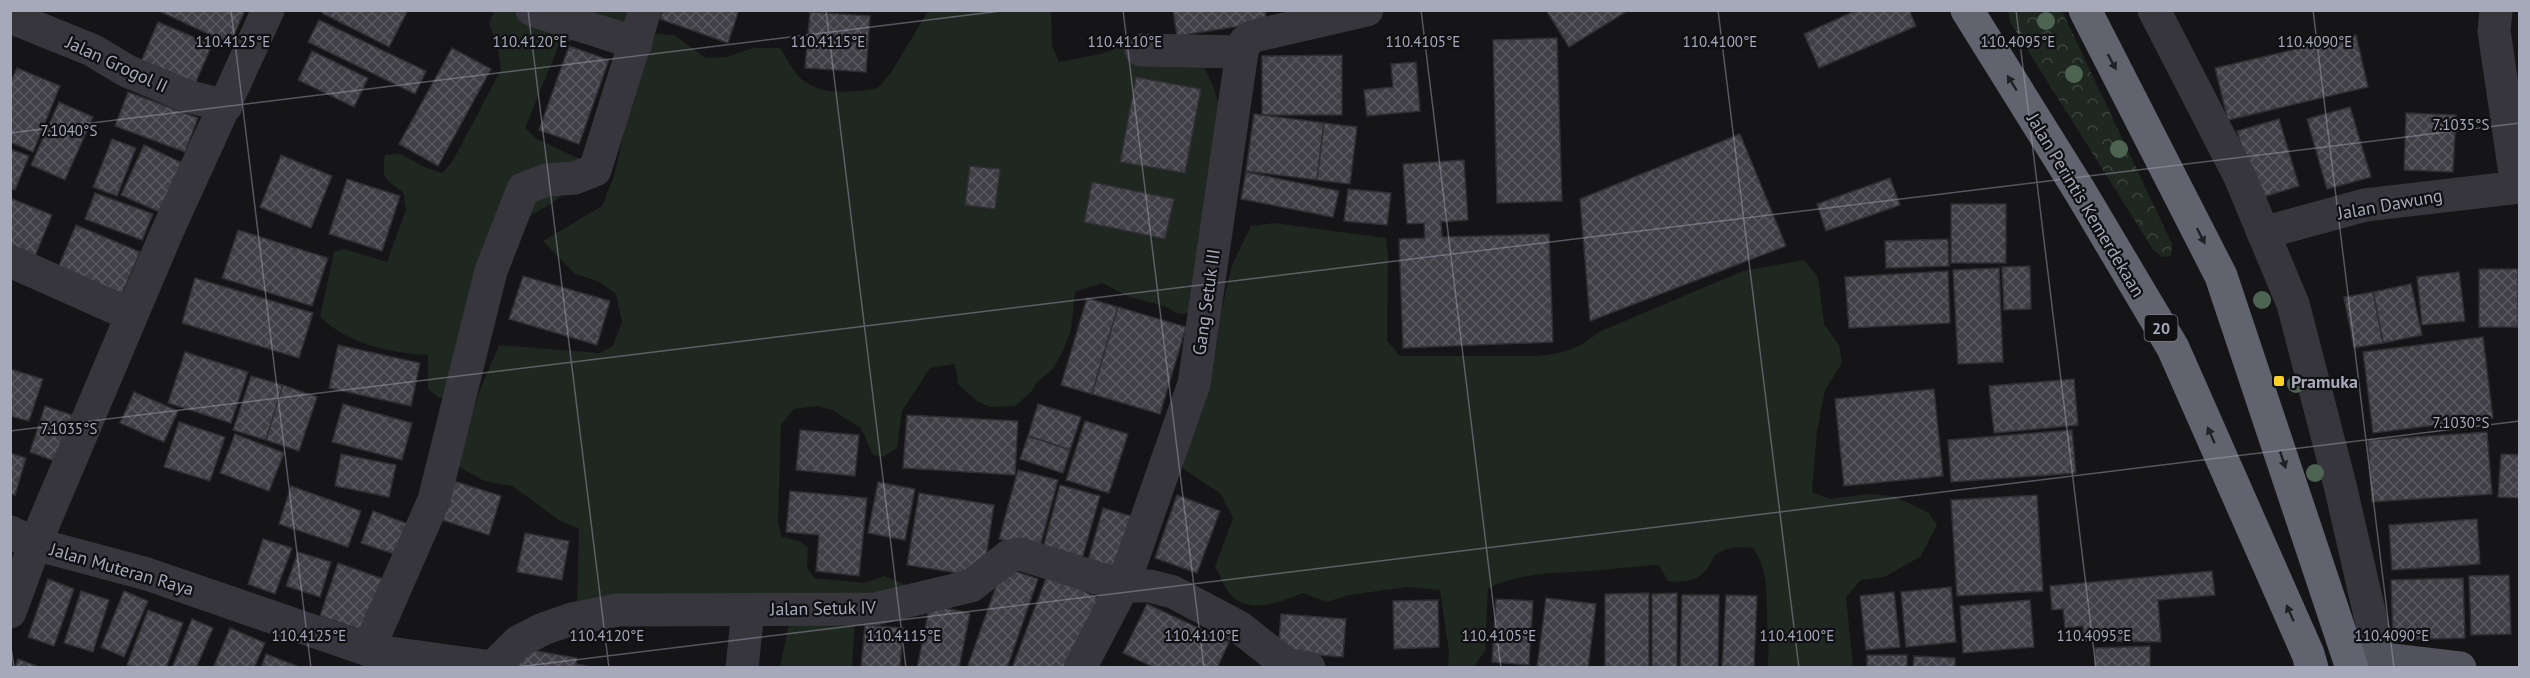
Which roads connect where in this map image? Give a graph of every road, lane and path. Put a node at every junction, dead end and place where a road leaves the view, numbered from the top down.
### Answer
1 (268, 10) edge
2 (532, 10) edge
3 (645, 10) edge
4 (1367, 10) edge
5 (1967, 10) edge
6 (1987, 10) edge
7 (2085, 10) edge
8 (2154, 10) edge
9 (2496, 10) edge
10 (10, 17) edge
11 (636, 43) junction
12 (1988, 45) junction
13 (1141, 50) dead end
14 (1242, 52) junction
15 (226, 106) junction
16 (2518, 187) edge
17 (2263, 233) junction
18 (10, 261) edge
19 (131, 315) junction
20 (23, 538) edge
21 (1123, 586) junction
22 (748, 609) junction
23 (10, 612) edge
24 (368, 650) junction
25 (2360, 660) edge
26 (1293, 666) edge
27 (492, 667) edge
28 (742, 668) edge
29 (1080, 668) edge
30 (2312, 668) edge
31 (2460, 668) edge

1 - 15 street, Jalan Muteran Raya
2 - 11 street
3 - 11 street
4 - 14 street
5 - 12 highway, Jalan Perintis Kemerdekaan / 20
6 - 12 highway
7 -> 25 highway
8 - 17 street
9 - 16 street
10 - 15 street, Jalan Grogol II
11 - 24 street
30 -> 12 highway, Jalan Perintis Kemerdekaan / 20
13 - 14 street
14 - 21 street, Gang Setuk III
15 - 19 street, Jalan Muteran Raya
16 - 17 street, Jalan Dawung
17 - 25 street
18 - 19 street
19 - 20 street, Jalan Muteran Raya
20 - 23 street
20 - 24 street, Jalan Muteran Raya
21 - 22 street, Jalan Setuk IV
21 - 26 street, Jalan Setuk IV
21 - 29 street, Gang Setuk III
22 - 27 street, Jalan Setuk IV
22 - 28 street
24 - 27 street, Jalan Muteran Raya
25 - 31 main road

